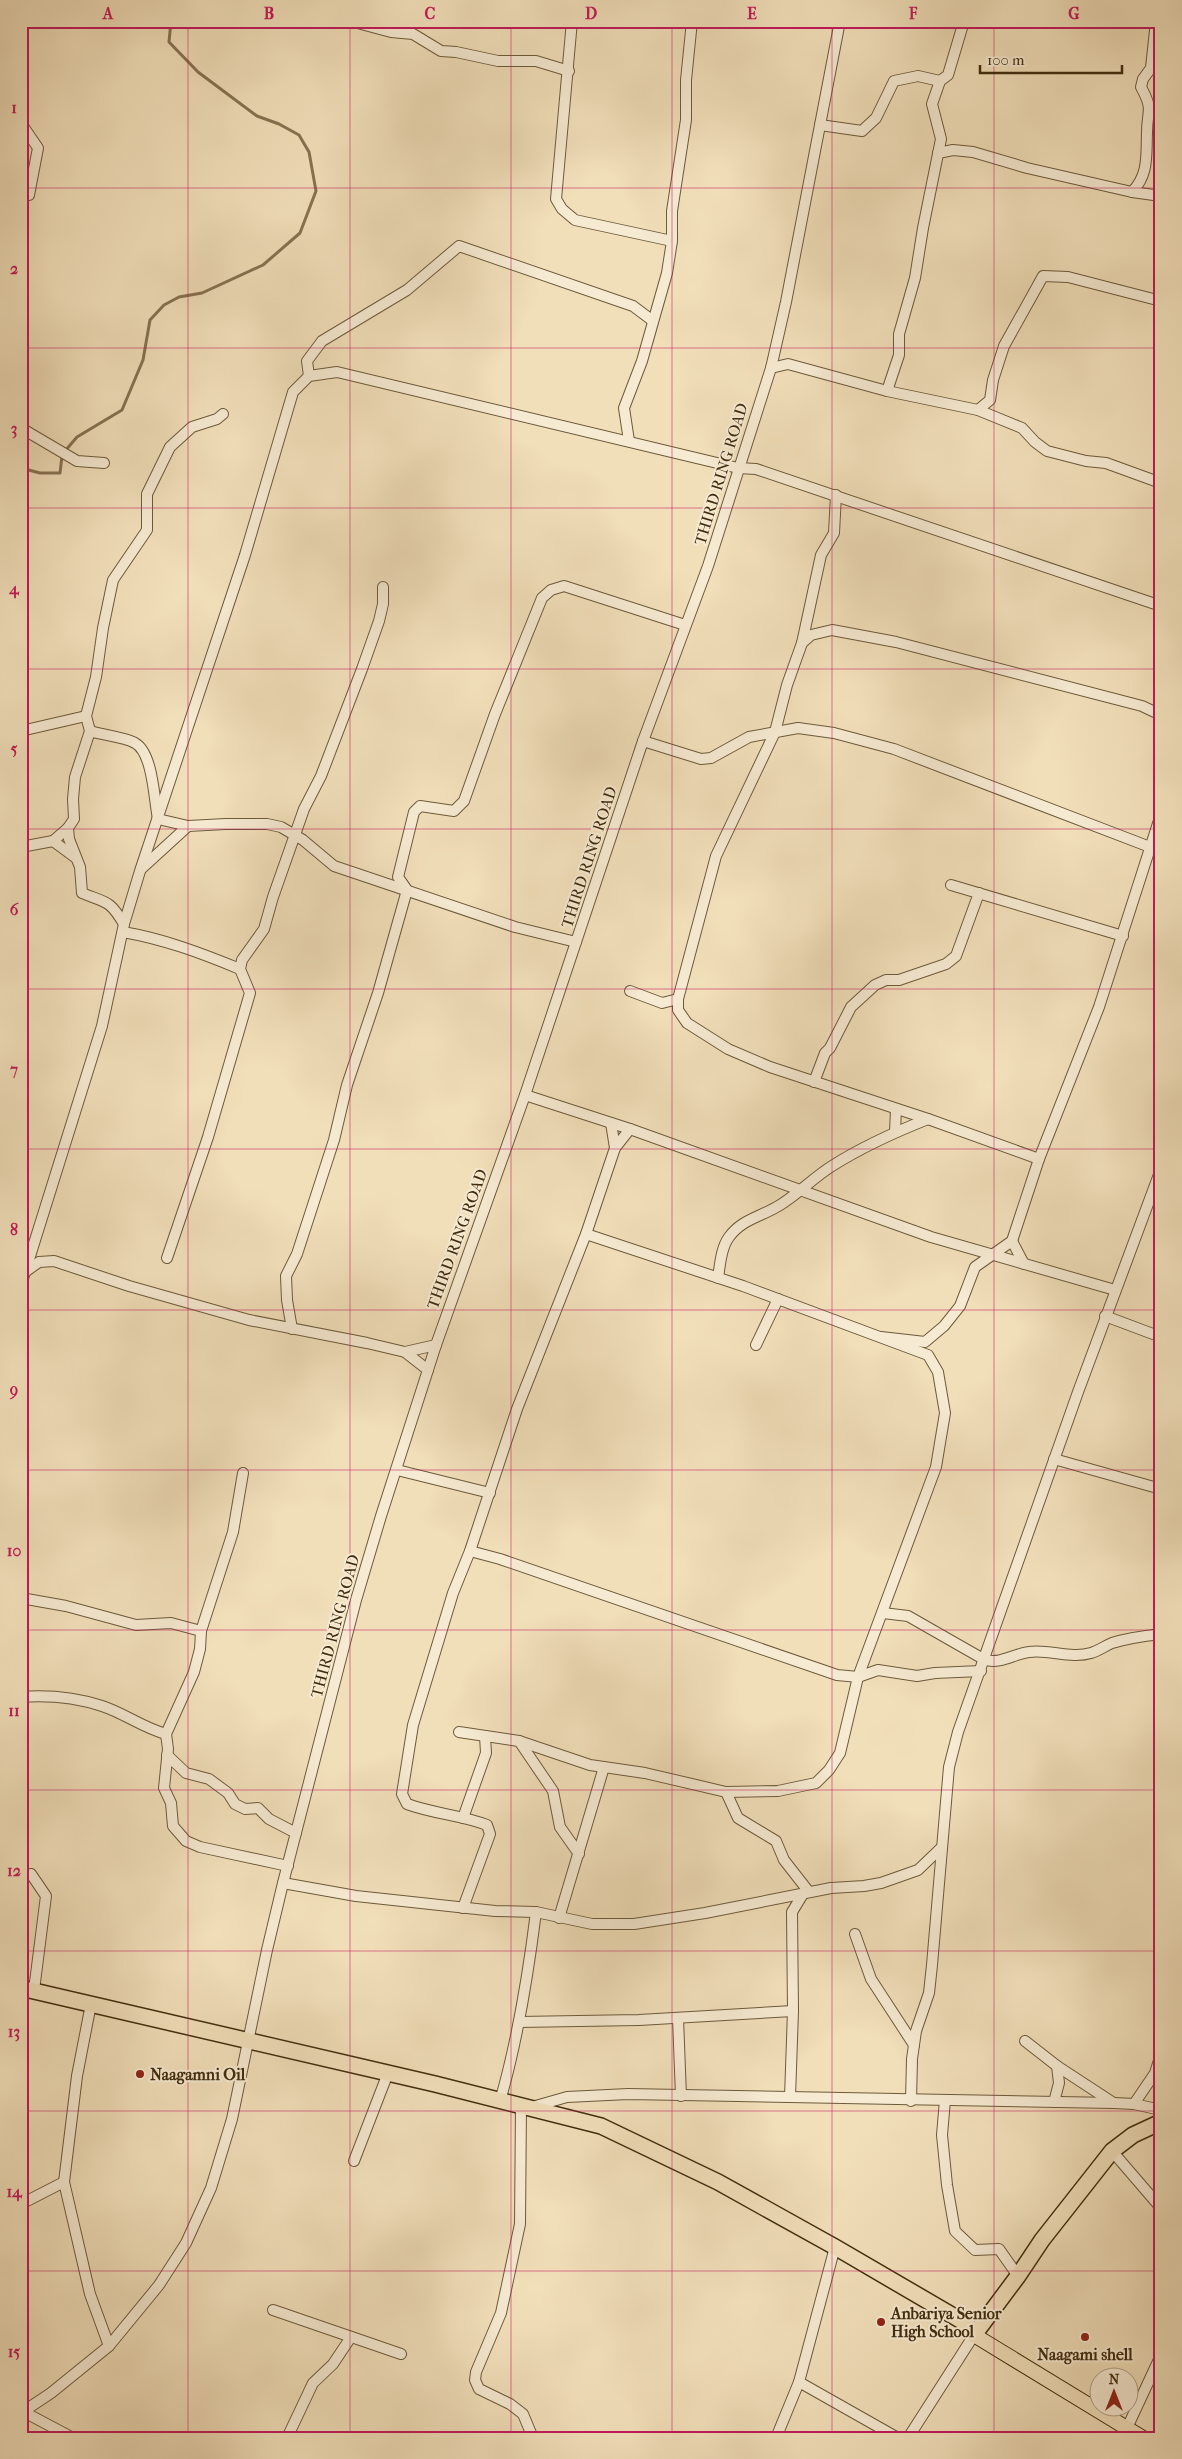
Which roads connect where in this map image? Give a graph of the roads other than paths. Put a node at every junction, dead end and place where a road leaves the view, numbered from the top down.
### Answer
1 (350, 21) edge
2 (572, 21) edge
3 (692, 21) edge
4 (840, 21) edge
5 (964, 21) edge
6 (1156, 21) edge
7 (569, 71) junction
8 (940, 81) junction
9 (21, 123) edge
10 (820, 125) junction
11 (938, 154) junction
12 (1132, 192) junction
13 (1161, 196) edge
14 (21, 197) edge
15 (672, 242) junction
16 (1161, 301) edge
17 (653, 321) junction
18 (770, 368) junction
19 (309, 376) junction
20 (887, 391) junction
21 (978, 410) junction
22 (223, 414) dead end
23 (21, 428) edge
24 (629, 441) junction
25 (104, 463) dead end
26 (738, 468) junction
27 (1161, 482) edge
28 (836, 495) junction
29 (383, 587) dead end
30 (1161, 606) edge
31 (685, 625) junction
32 (802, 643) junction
33 (1161, 715) edge
34 (86, 716) junction
35 (21, 731) edge
36 (90, 732) junction
37 (775, 732) junction
38 (643, 741) junction
39 (1161, 814) edge
40 (158, 819) junction
41 (188, 826) junction
42 (68, 834) junction
43 (294, 836) junction
44 (53, 841) junction
45 (21, 847) edge
46 (1150, 847) junction
47 (77, 858) junction
48 (140, 871) junction
49 (950, 885) dead end
50 (407, 890) junction
51 (979, 893) junction
52 (123, 928) junction
53 (1123, 936) junction
54 (576, 942) junction
55 (240, 969) junction
56 (630, 991) dead end
57 (678, 999) junction
58 (814, 1082) junction
59 (525, 1094) junction
60 (896, 1109) junction
61 (928, 1119) junction
62 (611, 1124) junction
63 (630, 1129) junction
64 (896, 1132) junction
65 (615, 1148) junction
66 (1039, 1159) junction
67 (1161, 1169) edge
68 (800, 1189) junction
69 (586, 1234) junction
70 (1012, 1241) junction
71 (995, 1255) junction
72 (166, 1258) dead end
73 (1024, 1264) junction
74 (23, 1274) edge
75 (718, 1278) junction
76 (21, 1285) edge
77 (1115, 1290) junction
78 (778, 1299) junction
79 (1105, 1316) junction
80 (292, 1329) junction
81 (881, 1337) junction
82 (1161, 1337) edge
83 (436, 1345) junction
84 (756, 1345) dead end
85 (405, 1352) junction
86 (428, 1370) junction
87 (1054, 1459) junction
88 (397, 1470) junction
89 (243, 1473) dead end
90 (1161, 1489) edge
91 (490, 1493) junction
92 (470, 1551) junction
93 (21, 1598) edge
94 (883, 1613) junction
95 (201, 1630) junction
96 (1161, 1634) edge
97 (985, 1660) junction
98 (981, 1671) junction
99 (858, 1677) junction
100 (21, 1697) edge
101 (459, 1732) dead end
102 (166, 1734) junction
103 (485, 1736) junction
104 (519, 1741) junction
105 (167, 1755) junction
106 (604, 1767) junction
107 (726, 1792) junction
108 (463, 1818) junction
109 (296, 1833) junction
110 (942, 1847) junction
111 (579, 1854) junction
112 (288, 1866) junction
113 (918, 1870) junction
114 (31, 1874) dead end
115 (939, 1877) junction
116 (283, 1883) junction
117 (806, 1893) junction
118 (783, 1898) junction
119 (463, 1908) junction
120 (536, 1912) junction
121 (792, 1912) junction
122 (559, 1918) junction
123 (855, 1934) dead end
124 (28, 1989) edge
125 (91, 2004) junction
126 (793, 2011) junction
127 (678, 2018) junction
128 (519, 2022) junction
129 (249, 2041) junction
130 (1024, 2041) dead end
131 (914, 2045) junction
132 (1161, 2054) edge
133 (1057, 2066) junction
134 (388, 2073) junction
135 (681, 2096) junction
136 (790, 2098) junction
137 (946, 2100) junction
138 (500, 2101) junction
139 (911, 2101) junction
140 (1054, 2102) junction
141 (1114, 2103) junction
142 (1134, 2104) junction
143 (526, 2106) junction
144 (1161, 2110) edge
145 (1161, 2122) edge
146 (1112, 2151) junction
147 (354, 2161) dead end
148 (64, 2182) junction
149 (21, 2204) edge
150 (1161, 2208) edge
151 (836, 2247) junction
152 (1018, 2276) junction
153 (273, 2310) dead end
154 (974, 2335) junction
155 (351, 2337) junction
156 (110, 2346) junction
157 (401, 2354) dead end
158 (1161, 2355) edge
159 (799, 2382) junction
160 (23, 2412) edge
161 (1127, 2428) junction
162 (73, 2438) edge
163 (287, 2438) edge
164 (532, 2438) edge
165 (776, 2438) edge
166 (898, 2438) edge
167 (908, 2438) edge
168 (1143, 2438) edge

1 - 7 street
2 - 7 street
3 - 15 street
4 - 10 street, THIRD RING ROAD
5 - 8 street
6 - 12 street
7 - 15 street
8 - 10 street
8 - 11 street
9 - 14 street
10 - 18 street, THIRD RING ROAD
11 - 12 street
11 - 20 street
12 - 13 street
15 - 17 street
16 - 21 street
17 - 19 street
17 - 24 street
18 - 20 street
18 - 26 street, THIRD RING ROAD
19 - 24 street
19 - 40 street
20 - 21 street
21 - 27 street
22 - 34 street
23 - 25 street
24 - 26 street
26 - 28 street
26 - 31 street, THIRD RING ROAD
28 - 30 street
28 - 32 street
29 - 43 street
31 - 38 street, THIRD RING ROAD
31 - 50 street
32 - 33 street
32 - 37 street
34 - 35 street
34 - 36 street
36 - 40 street
36 - 42 street
37 - 38 street
37 - 46 street
37 - 57 street
38 - 54 street, THIRD RING ROAD
39 - 46 street
40 - 41 street
40 - 48 street
41 - 43 street
41 - 48 street
42 - 44 street
42 - 47 street
43 - 50 street
43 - 55 street
44 - 45 street
44 - 47 street
46 - 53 street
47 - 52 street
48 - 52 street
49 - 51 street
50 - 54 street
50 - 80 street
51 - 53 street
51 - 58 street
52 - 55 street
52 - 74 street
53 - 66 street
54 - 59 street, THIRD RING ROAD
55 - 72 street
56 - 57 street
57 - 58 street
58 - 60 street
59 - 62 street
59 - 83 street, THIRD RING ROAD
60 - 61 street
60 - 64 street
61 - 64 street
61 - 66 street
62 - 63 street
62 - 65 street
63 - 65 street
63 - 68 street
64 - 68 street
65 - 69 street
66 - 70 street
67 - 77 street
68 - 71 street
68 - 75 street
69 - 75 street
69 - 91 street
70 - 71 street
70 - 73 street
71 - 73 street
71 - 81 street
73 - 77 street
74 - 76 street
74 - 80 street
75 - 78 street
77 - 79 street
78 - 81 street
78 - 84 street
79 - 82 street
79 - 87 street
80 - 85 street
81 - 94 street
83 - 85 street
83 - 86 street, THIRD RING ROAD
85 - 86 street
86 - 88 street, THIRD RING ROAD
87 - 90 street
87 - 97 street
88 - 91 street
88 - 109 street, THIRD RING ROAD
89 - 95 street
91 - 92 street
92 - 99 street
92 - 108 street
93 - 95 street
94 - 97 street
94 - 99 street
95 - 102 street
96 - 97 street
97 - 98 street
98 - 99 street
98 - 110 street
99 - 107 street
100 - 102 street
101 - 103 street
102 - 105 street
103 - 104 street
103 - 108 street
104 - 106 street
104 - 111 street
105 - 109 street
105 - 112 street
106 - 107 street
106 - 111 street
107 - 117 street
108 - 119 street
109 - 112 street, THIRD RING ROAD
110 - 113 street
110 - 115 street
111 - 122 street
112 - 116 street, THIRD RING ROAD
113 - 115 street
113 - 117 street
114 - 124 street
115 - 131 street
116 - 119 street
116 - 129 street, THIRD RING ROAD
117 - 118 street
117 - 121 street
118 - 121 street
118 - 122 street
119 - 120 street
120 - 122 street
120 - 128 street
121 - 126 street
123 - 131 street
124 - 125 highway
125 - 129 highway
125 - 148 street
126 - 127 street
126 - 136 street
127 - 128 street
127 - 135 street
128 - 138 street
129 - 134 highway
129 - 156 street, THIRD RING ROAD
130 - 133 street
131 - 139 street
132 - 142 street
133 - 140 street
133 - 141 street
134 - 138 highway
134 - 147 street
135 - 136 street
135 - 143 street
136 - 139 street
137 - 139 street
137 - 140 street
137 - 152 street
138 - 143 highway
140 - 141 street
141 - 142 street
142 - 144 street
143 - 151 highway
143 - 164 street
145 - 146 highway
146 - 150 street
146 - 152 highway
148 - 149 street
148 - 156 street
151 - 154 highway
151 - 159 street
152 - 154 highway
153 - 155 street
154 - 161 main road
154 - 167 street
155 - 157 street
155 - 163 street
156 - 160 street, THIRD RING ROAD
158 - 161 street
159 - 165 street
159 - 166 street
160 - 162 street
161 - 168 main road

